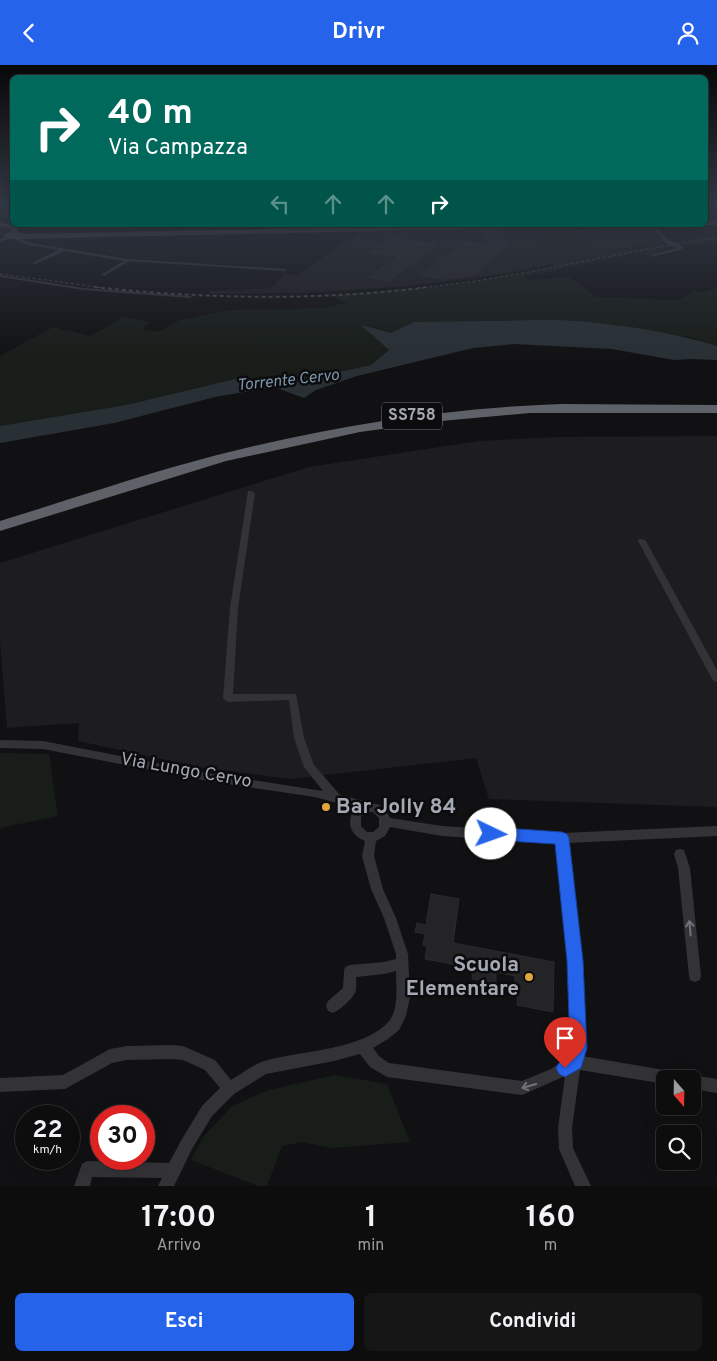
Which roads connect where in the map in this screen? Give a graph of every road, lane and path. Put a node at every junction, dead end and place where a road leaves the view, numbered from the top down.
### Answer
1 (53, 254) edge
2 (91, 254) edge
3 (659, 254) edge
4 (653, 256) dead end
5 (128, 260) junction
6 (34, 263) dead end
7 (284, 270) dead end
8 (104, 275) dead end
9 (0, 276) edge
10 (190, 297) dead end
11 (717, 407) edge
12 (251, 493) dead end
13 (0, 519) edge
14 (0, 526) edge
15 (642, 541) dead end
16 (717, 679) edge
17 (0, 744) edge
18 (336, 798) junction
19 (351, 802) junction
20 (370, 808) junction
21 (354, 821) junction
22 (387, 822) junction
23 (717, 831) edge
24 (371, 836) junction
25 (562, 838) junction
26 (680, 854) dead end
27 (402, 963) junction
28 (695, 976) dead end
29 (332, 1006) dead end
30 (363, 1046) junction
31 (574, 1062) junction
32 (656, 1076) edge
33 (701, 1083) edge
34 (0, 1085) edge
35 (717, 1086) edge
36 (229, 1089) junction
37 (173, 1171) junction
38 (82, 1186) edge
39 (166, 1186) edge
40 (582, 1186) edge

1 - 6 street
2 - 5 street
3 - 4 street
5 - 7 street
5 - 8 street
9 - 10 street
11 - 13 highway, SS758
11 - 14 highway, SS758
12 - 18 street
15 - 16 street
17 - 18 street, Via Lungo Cervo
18 - 19 street, Via Lungo Cervo
19 - 20 street, Via Lungo Cervo
19 - 21 street
20 - 21 street
20 - 22 street
21 - 24 street
22 - 24 street
22 - 25 street
23 - 25 street
24 - 27 street
25 - 31 street
28 -> 26 street
27 - 29 street
27 - 30 street
31 -> 30 street
30 - 36 street
31 - 32 street
31 - 40 street
33 - 35 street
34 - 36 street
36 - 37 street
37 - 38 street
37 - 39 street

